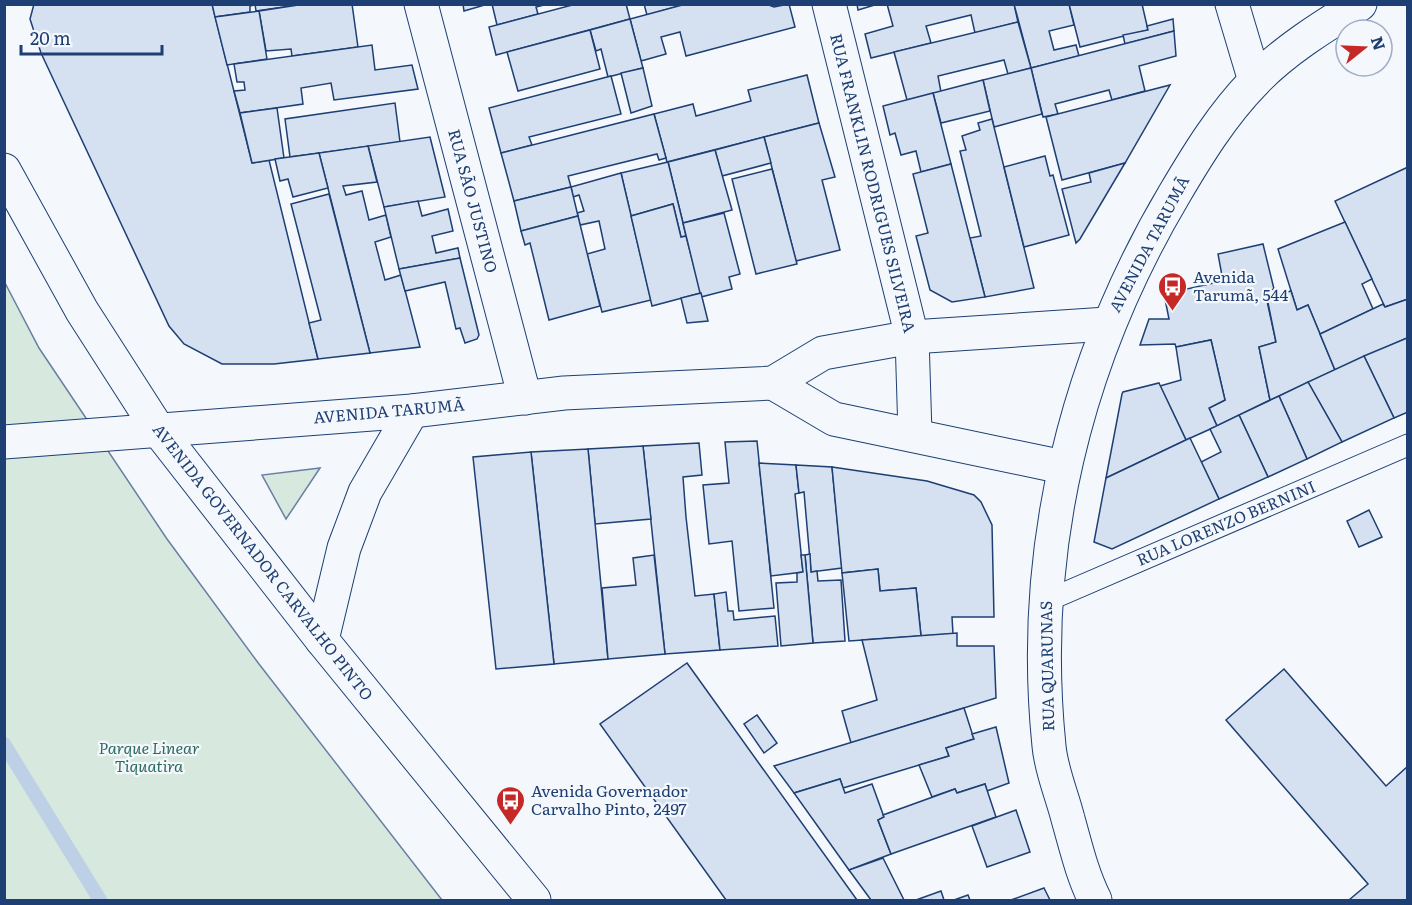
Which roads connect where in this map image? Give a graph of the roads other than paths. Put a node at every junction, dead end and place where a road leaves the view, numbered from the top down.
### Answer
1 (421, 4) edge
2 (829, 4) edge
3 (1232, 4) edge
4 (1360, 4) edge
5 (1255, 81) junction
6 (4, 170) edge
7 (1107, 324) junction
8 (912, 337) junction
9 (773, 383) junction
10 (525, 398) junction
11 (412, 411) junction
12 (159, 431) junction
13 (915, 434) junction
14 (4, 442) edge
15 (1407, 444) edge
16 (1063, 467) junction
17 (1044, 602) junction
18 (322, 640) junction
19 (534, 900) edge
20 (1095, 900) edge

1 - 10 street, RUA SÃO JUSTINO
2 - 8 street, RUA FRANKLIN RODRIGUES SILVEIRA
3 - 5 street
4 - 5 street, AVENIDA TARUMÃ
5 - 7 street, AVENIDA TARUMÃ
6 - 12 street, AVENIDA GOVERNADOR CARVALHO PINTO
7 - 8 street, AVENIDA TARUMÃ
7 - 16 street, RUA QUARUNAS
8 - 9 street, AVENIDA TARUMÃ
8 - 13 street, RUA FRANKLIN RODRIGUES SILVEIRA
9 - 10 street, AVENIDA TARUMÃ
9 - 13 street
10 - 11 street, AVENIDA TARUMÃ
11 - 12 street, AVENIDA TARUMÃ
11 - 18 street
12 - 14 street, AVENIDA TARUMÃ
12 - 18 street, AVENIDA GOVERNADOR CARVALHO PINTO
13 - 16 street
15 - 17 lane, RUA LORENZO BERNINI
16 - 17 street, RUA QUARUNAS
17 - 20 street, RUA QUARUNAS
18 - 19 street, AVENIDA GOVERNADOR CARVALHO PINTO

